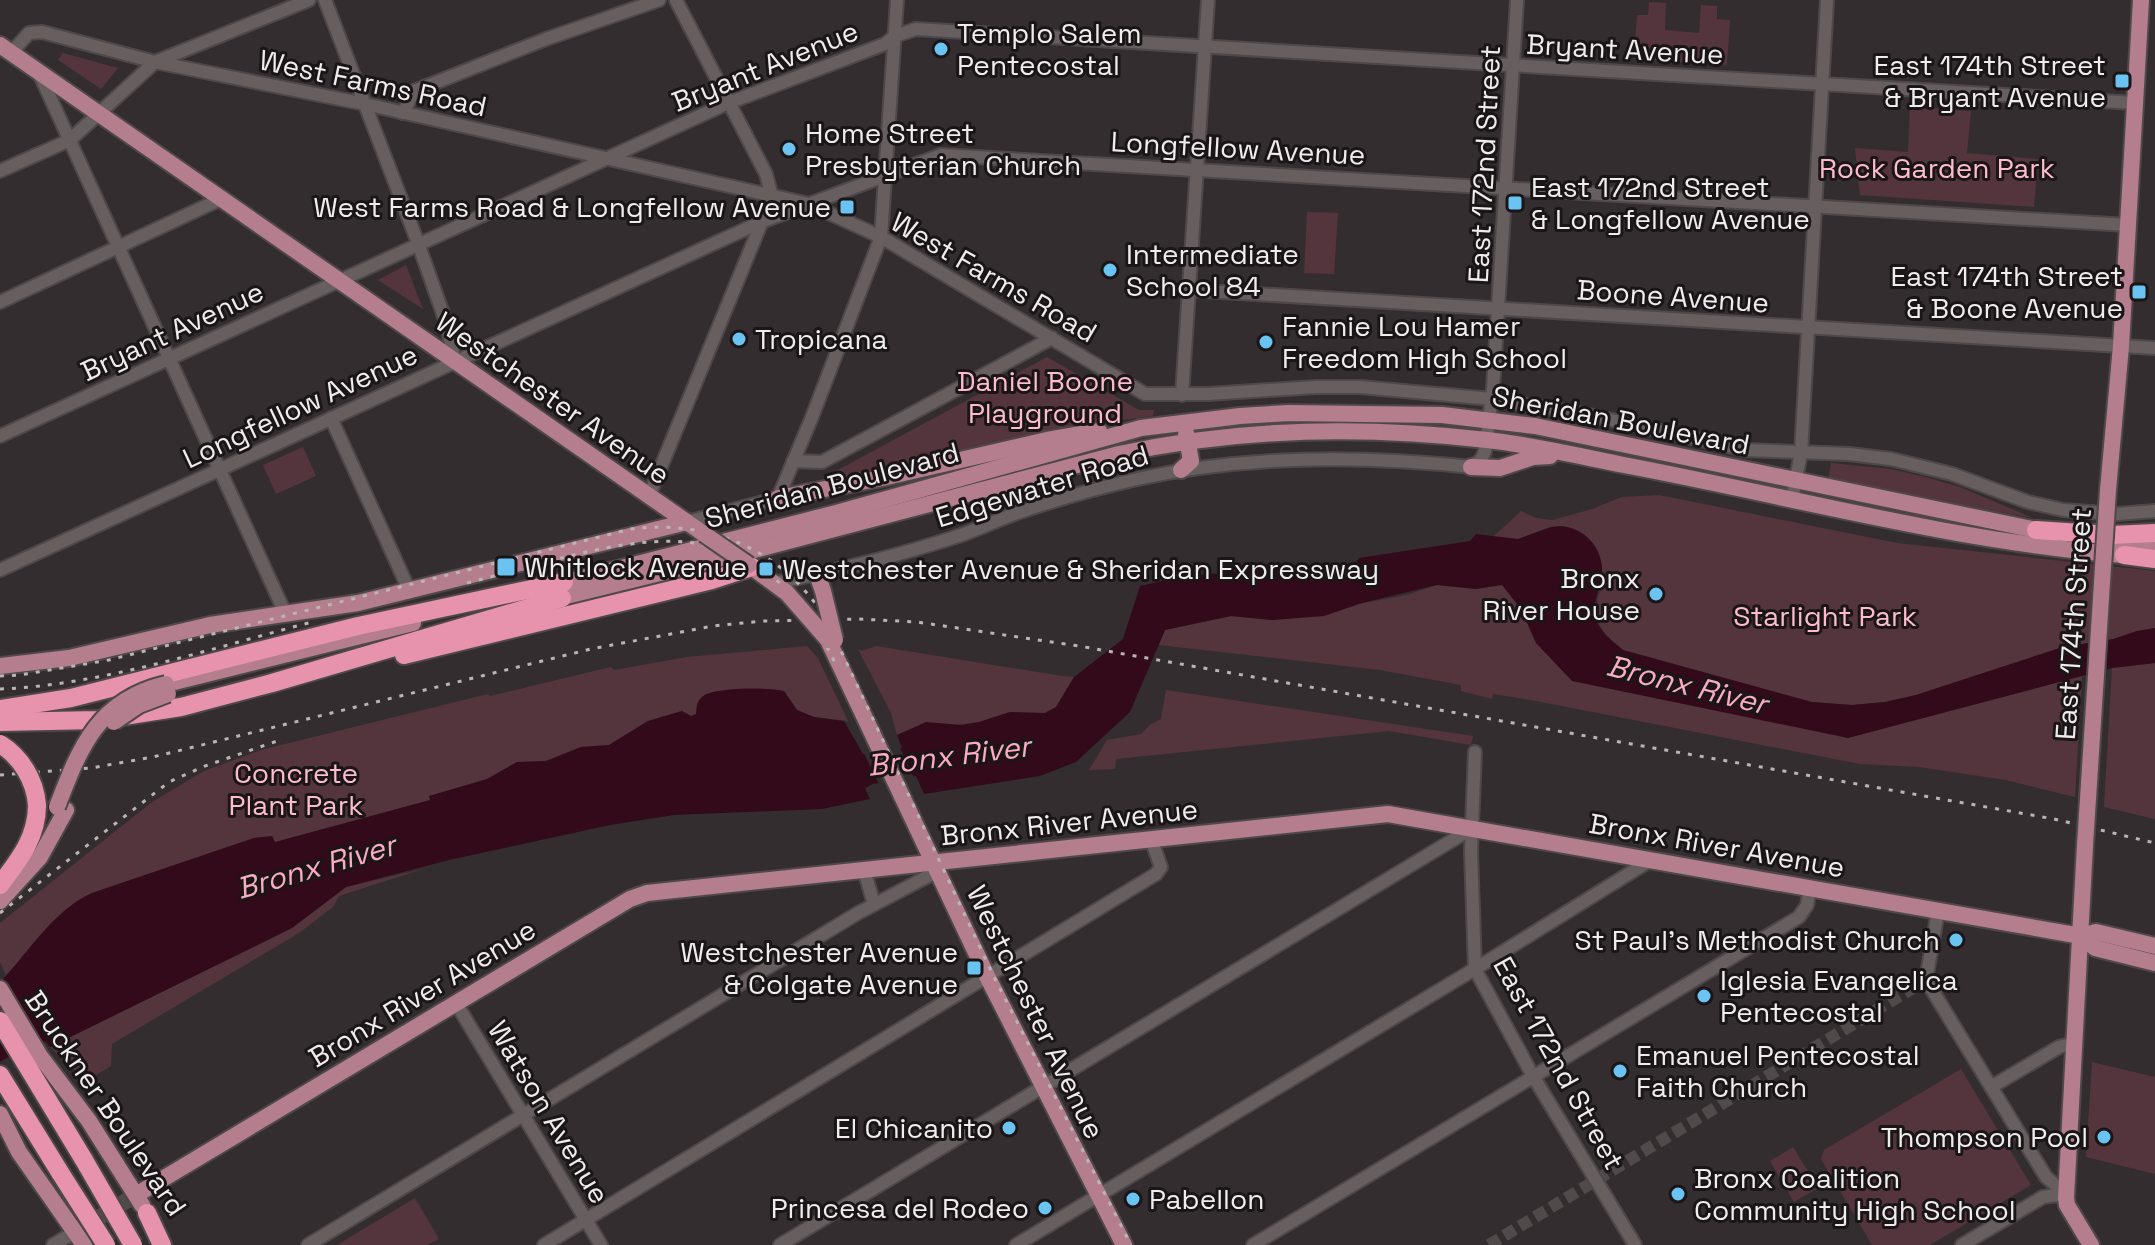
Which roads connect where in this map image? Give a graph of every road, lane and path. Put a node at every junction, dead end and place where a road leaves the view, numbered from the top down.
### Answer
1 (309, 0) edge
2 (325, 0) edge
3 (659, 0) edge
4 (676, 0) edge
5 (897, 0) edge
6 (1208, 0) edge
7 (1517, 0) edge
8 (1827, 0) edge
9 (2141, 0) edge
10 (895, 36) junction
11 (1205, 48) junction
12 (6, 49) edge
13 (155, 62) junction
14 (1513, 66) junction
15 (39, 73) junction
16 (1822, 84) junction
17 (728, 103) junction
18 (2135, 103) junction
19 (365, 104) junction
20 (403, 113) junction
21 (98, 114) junction
22 (70, 140) junction
23 (604, 159) junction
24 (1196, 169) junction
25 (0, 171) edge
26 (887, 173) junction
27 (1506, 188) junction
28 (772, 197) junction
29 (221, 199) junction
30 (809, 204) junction
31 (1815, 206) junction
32 (761, 222) junction
33 (2128, 225) junction
34 (881, 237) junction
35 (418, 243) junction
36 (118, 247) junction
37 (339, 280) junction
38 (1189, 290) junction
39 (0, 302) edge
40 (1499, 309) junction
41 (1808, 328) junction
42 (1052, 338) junction
43 (2121, 346) junction
44 (2155, 348) edge
45 (168, 359) junction
46 (455, 362) junction
47 (1182, 395) junction
48 (1492, 399) junction
49 (331, 418) junction
50 (1490, 420) junction
51 (1185, 422) junction
52 (1141, 428) junction
53 (0, 436) edge
54 (1488, 440) junction
55 (1188, 442) junction
56 (1801, 453) junction
57 (1572, 454) junction
58 (793, 461) junction
59 (1471, 467) junction
60 (219, 469) junction
61 (1181, 470) junction
62 (1797, 480) junction
63 (649, 496) junction
64 (778, 498) junction
65 (1792, 499) junction
66 (2155, 511) edge
67 (687, 522) junction
68 (2036, 530) junction
69 (2155, 533) edge
70 (2155, 546) edge
71 (2124, 555) joint
72 (2155, 558) edge
73 (750, 566) junction
74 (0, 570) edge
75 (817, 574) junction
76 (781, 588) junction
77 (563, 590) junction
78 (410, 592) junction
79 (286, 615) junction
80 (833, 645) junction
81 (0, 666) edge
82 (272, 683) junction
83 (0, 709) edge
84 (0, 722) edge
85 (0, 744) edge
86 (1475, 752) dead end
87 (1471, 829) junction
88 (1151, 839) junction
89 (1651, 860) junction
90 (28, 864) junction
91 (936, 867) junction
92 (864, 870) junction
93 (0, 886) edge
94 (1810, 888) junction
95 (0, 901) edge
96 (874, 904) junction
97 (1938, 911) junction
98 (2081, 936) junction
99 (2155, 946) edge
100 (2155, 963) edge
101 (1475, 969) junction
102 (988, 978) junction
103 (0, 989) edge
104 (456, 1003) junction
105 (0, 1014) edge
106 (0, 1021) edge
107 (2075, 1043) junction
108 (24, 1049) junction
109 (1533, 1076) junction
110 (1, 1083) edge
111 (1042, 1087) junction
112 (1991, 1087) junction
113 (0, 1114) edge
114 (523, 1116) junction
115 (2066, 1194) junction
116 (136, 1195) junction
117 (1098, 1195) junction
118 (147, 1213) junction
119 (586, 1220) junction
120 (79, 1238) edge
121 (53, 1245) edge
122 (104, 1245) edge
123 (133, 1245) edge
124 (162, 1245) edge
125 (170, 1245) edge
126 (308, 1245) edge
127 (544, 1245) edge
128 (601, 1245) edge
129 (780, 1245) edge
130 (1016, 1245) edge
131 (1124, 1245) edge
132 (1253, 1245) edge
133 (1635, 1245) edge
134 (1962, 1245) edge
135 (2091, 1245) edge

1 - 13 street
2 - 19 street
3 - 20 street
4 - 17 street
5 - 10 street
6 - 11 street
7 - 14 street, East 172nd Street
8 - 16 street
9 - 18 main road, East 174th Street
10 - 11 street, Bryant Avenue
10 - 17 street, Bryant Avenue
10 - 26 street
11 - 14 street, Bryant Avenue
11 - 24 street
12 - 13 street, West Farms Road
12 - 15 main road, Westchester Avenue
13 - 19 street, West Farms Road
13 - 21 street
14 - 16 street, Bryant Avenue
14 - 27 street, East 172nd Street
15 - 21 main road, Westchester Avenue
15 - 22 street
16 - 18 street, Bryant Avenue
16 - 31 street
17 - 23 street, Bryant Avenue
17 - 28 street
18 - 33 main road, East 174th Street
19 - 20 street, West Farms Road
19 - 35 street
20 - 23 street, West Farms Road
21 - 22 street
21 - 29 main road, Westchester Avenue
22 - 25 street
22 - 36 street
23 - 28 street, West Farms Road
23 - 35 street, Bryant Avenue
24 - 26 street, Longfellow Avenue
24 - 27 street, Longfellow Avenue
24 - 38 street
26 - 30 street, Longfellow Avenue
26 - 34 street
27 - 31 street, Longfellow Avenue
27 - 40 street, East 172nd Street
28 - 30 street, West Farms Road
28 - 32 street
29 - 36 street
29 - 37 main road, Westchester Avenue
30 - 32 street, Longfellow Avenue
30 - 34 street, West Farms Road
31 - 33 street, Longfellow Avenue
31 - 41 street
32 - 46 street, Longfellow Avenue
32 - 63 street
33 - 43 main road, East 174th Street
34 - 42 street, West Farms Road
34 - 58 street
35 - 37 street, Bryant Avenue
35 - 46 street
36 - 39 street
36 - 45 street
37 - 45 street, Bryant Avenue
37 - 46 main road, Westchester Avenue
38 - 40 street, Boone Avenue
38 - 47 street
40 - 41 street, Boone Avenue
40 - 48 street, East 172nd Street
41 - 43 street, Boone Avenue
41 - 56 street
42 - 47 street, West Farms Road
42 - 58 street
43 - 44 street, Boone Avenue
43 - 98 main road, East 174th Street, bridge
45 - 53 street, Bryant Avenue
45 - 60 street
46 - 49 street, Longfellow Avenue
46 - 63 main road, Westchester Avenue
47 - 48 street, West Farms Road
48 - 50 street, East 172nd Street
48 - 56 street, West Farms Road
49 - 60 street, Longfellow Avenue
49 - 78 street
50 - 51 main road, Sheridan Boulevard
50 - 54 street, East 172nd Street
50 - 62 main road, Sheridan Boulevard
51 - 52 main road, Sheridan Boulevard
51 - 55 main road
52 - 64 main road
52 - 77 main road, Sheridan Boulevard
54 - 55 main road, Sheridan Boulevard
54 - 57 main road, Sheridan Boulevard
54 - 59 street, East 172nd Street
55 - 61 main road
55 - 77 main road, Sheridan Boulevard
56 - 62 street
56 - 66 street, West Farms Road
57 - 59 main road
57 - 65 main road, Sheridan Boulevard
58 - 64 street
59 - 61 street, Edgewater Road
60 - 74 street, Longfellow Avenue
60 - 79 street
61 - 75 street, Edgewater Road
62 - 65 street
62 - 68 main road, Sheridan Boulevard
63 - 67 main road, Westchester Avenue
64 - 67 street
65 - 71 main road, Sheridan Boulevard
67 - 73 main road, Westchester Avenue, bridge
67 - 78 main road
68 - 69 highway
68 - 70 main road, Sheridan Boulevard
71 - 72 highway
73 - 76 main road, Westchester Avenue
73 - 82 highway
75 - 76 street, Edgewater Road
75 - 80 main road, bridge
76 - 80 main road, Westchester Avenue, bridge
77 - 82 highway
77 - 83 highway
77 - 90 main road, bridge
78 - 79 main road
79 - 81 main road
80 - 91 main road, Westchester Avenue
82 - 84 highway
85 - 93 highway, bridge
86 - 87 street, East 172nd Street
87 - 88 main road, Bronx River Avenue
87 - 89 main road, Bronx River Avenue
87 - 101 street, East 172nd Street
87 - 111 street
88 - 91 main road, Bronx River Avenue
88 - 102 street
89 - 94 main road, Bronx River Avenue
89 - 101 street
90 - 93 main road
90 - 95 main road
91 - 92 main road, Bronx River Avenue
91 - 96 street
91 - 102 main road, Westchester Avenue
92 - 96 street
92 - 104 main road, Bronx River Avenue
94 - 97 main road, Bronx River Avenue
94 - 109 street
96 - 114 street
97 - 98 main road, Bronx River Avenue
97 - 112 street
98 - 99 main road, Bronx River Avenue
98 - 100 main road, Bronx River Avenue
98 - 107 main road, East 174th Street
101 - 109 street, East 172nd Street
101 - 117 street
102 - 111 main road, Westchester Avenue
102 - 119 street
103 - 108 main road, Bruckner Boulevard
104 - 114 street, Watson Avenue
104 - 116 main road, Bronx River Avenue
105 - 108 highway
106 - 108 highway
107 - 112 street
107 - 115 main road, East 174th Street
108 - 116 main road, Bruckner Boulevard
108 - 123 highway, bridge
109 - 132 street
109 - 133 street, East 172nd Street
110 - 122 highway, bridge
111 - 117 main road, Westchester Avenue
111 - 129 street
112 - 115 street
113 - 120 main road
114 - 119 street, Watson Avenue
114 - 126 street
115 - 134 street
115 - 135 main road, East 174th Street
116 - 118 main road, Bruckner Boulevard
117 - 130 street
117 - 131 main road, Westchester Avenue
118 - 124 highway
118 - 125 main road, Bruckner Boulevard
119 - 127 street
119 - 128 street, Watson Avenue
120 - 121 street

